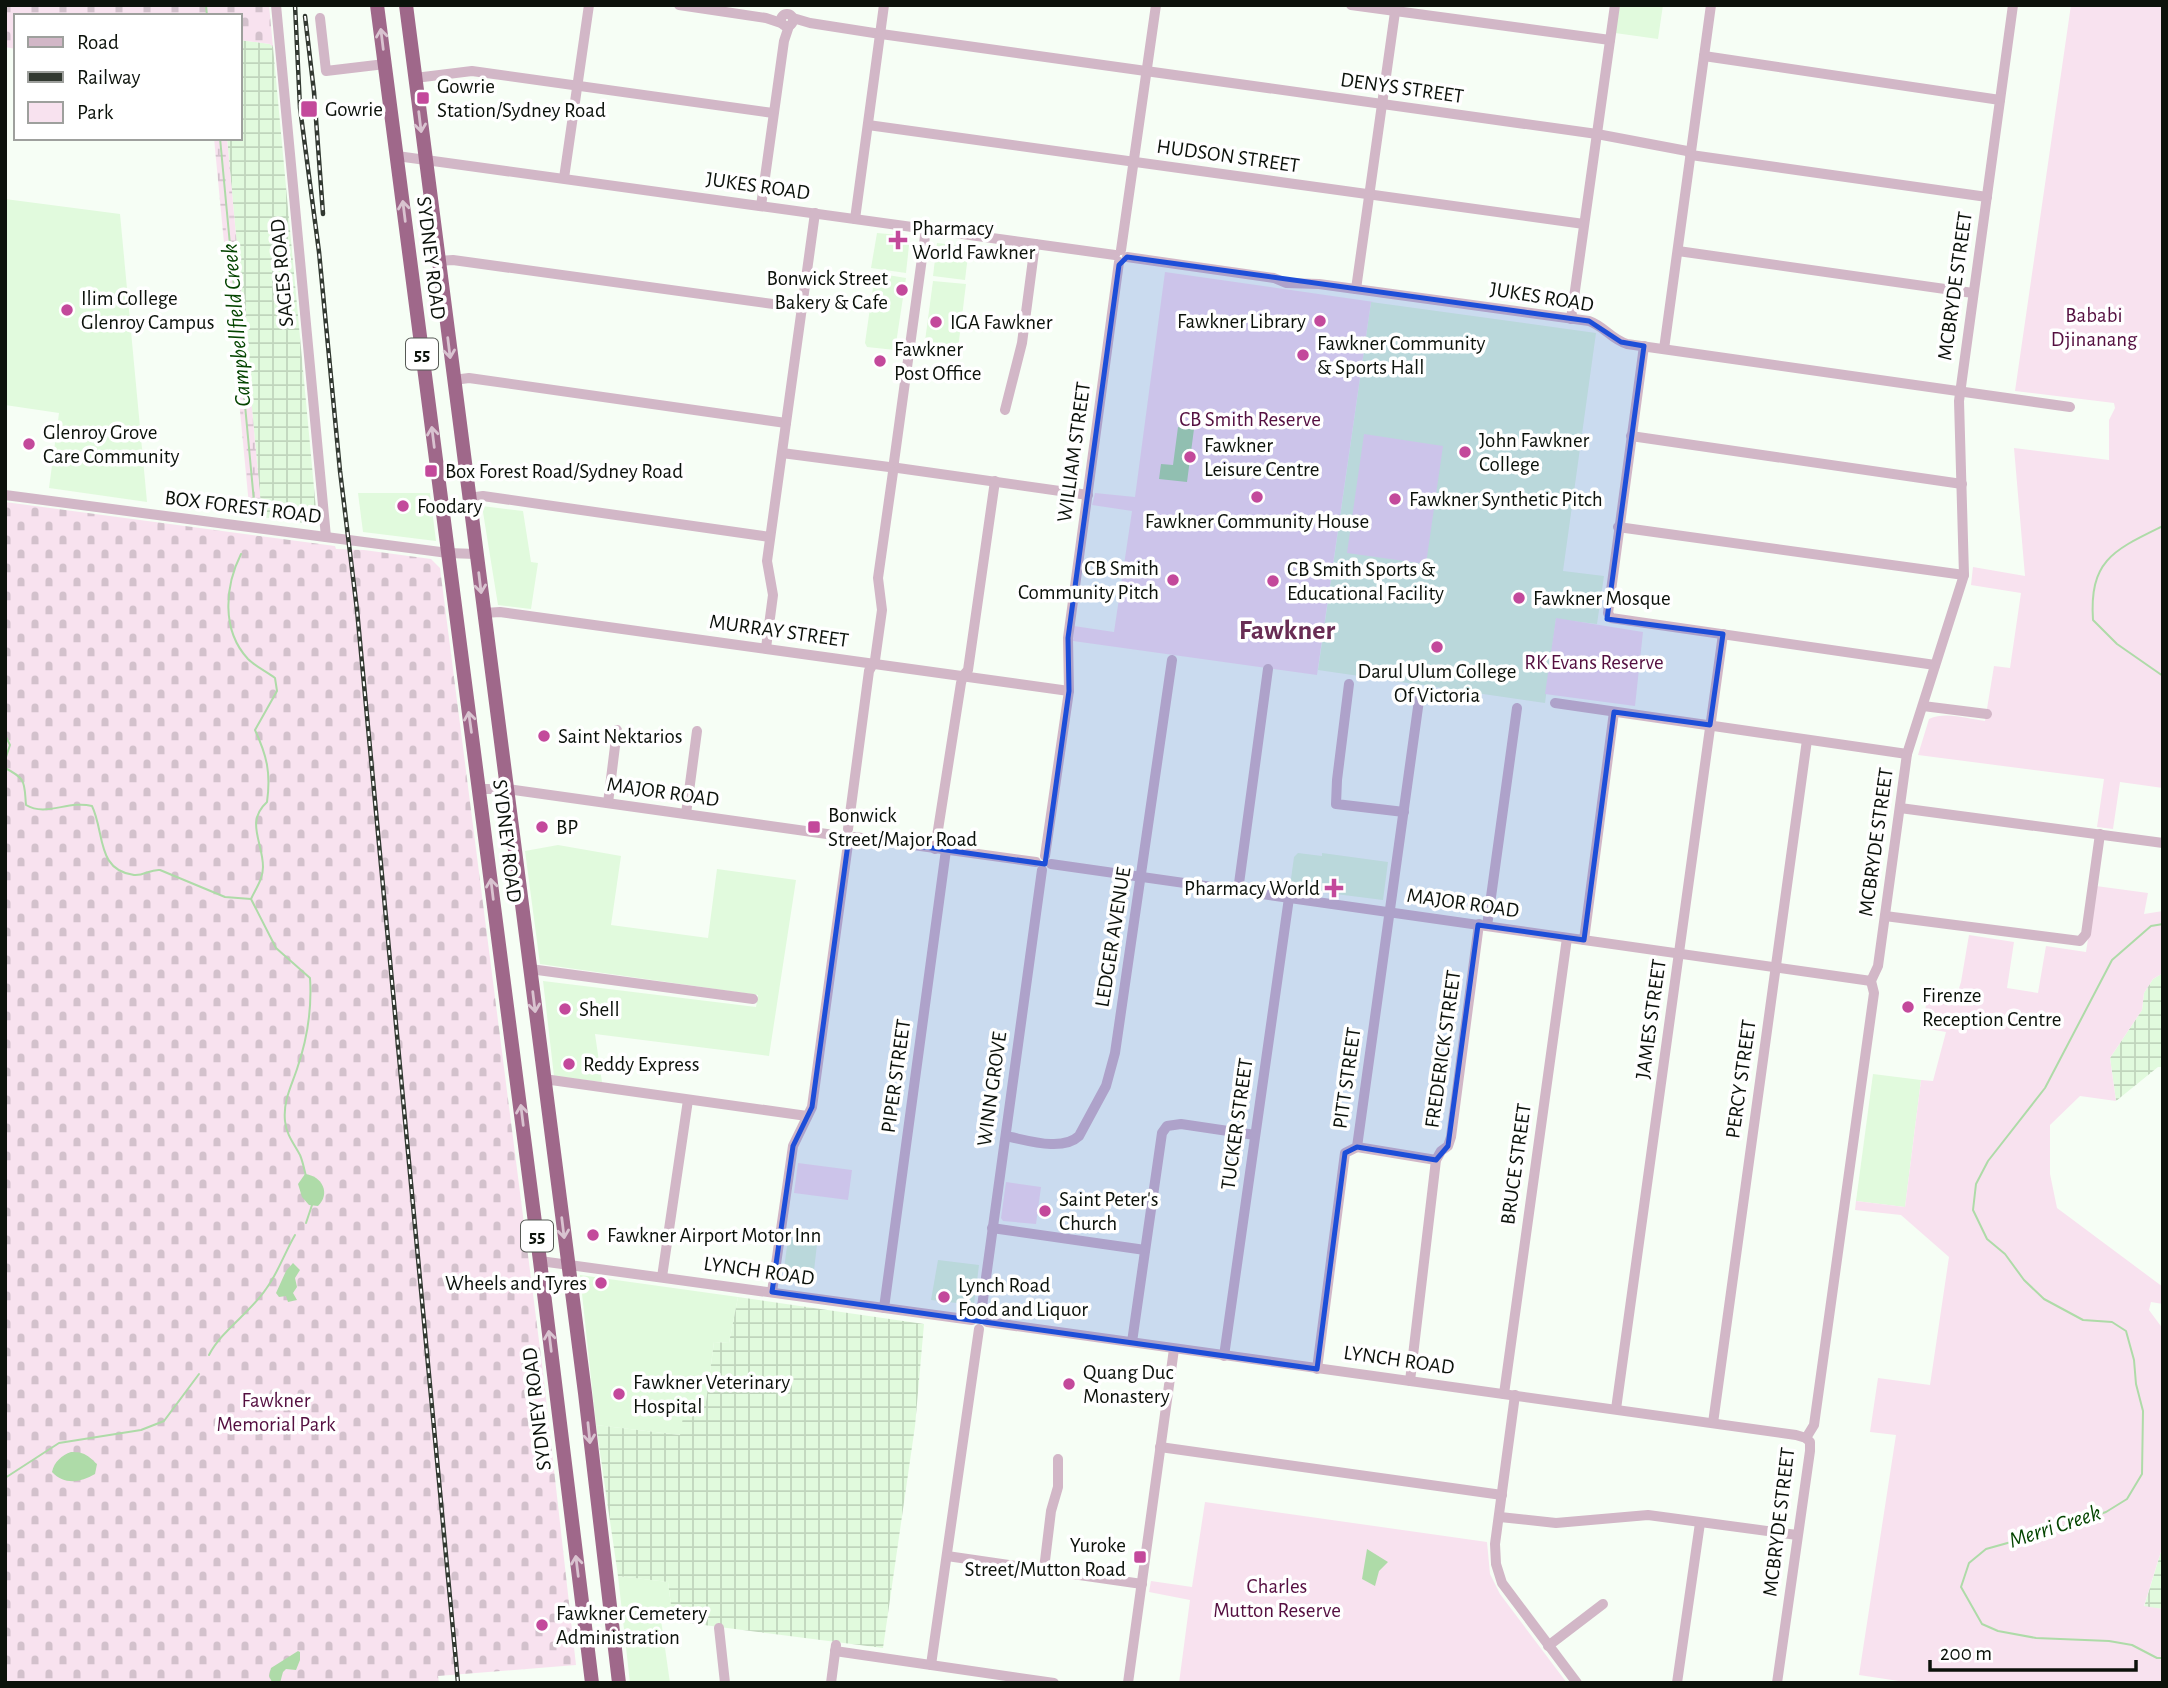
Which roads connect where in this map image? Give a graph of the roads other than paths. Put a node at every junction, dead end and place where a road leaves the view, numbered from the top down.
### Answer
1 (276, 5) edge
2 (377, 5) edge
3 (406, 5) edge
4 (589, 5) edge
5 (679, 5) edge
6 (884, 5) edge
7 (1156, 5) edge
8 (1351, 5) edge
9 (1615, 5) edge
10 (1712, 5) edge
11 (2013, 5) edge
12 (1395, 8) edge
13 (787, 17) edge
14 (320, 18) dead end
15 (880, 33) junction
16 (1610, 40) junction
17 (1704, 56) junction
18 (385, 64) junction
19 (1146, 71) junction
20 (415, 78) junction
21 (577, 86) junction
22 (2000, 100) junction
23 (1382, 104) junction
24 (774, 113) junction
25 (868, 125) junction
26 (1597, 134) junction
27 (1691, 155) junction
28 (397, 156) junction
29 (425, 159) junction
30 (1135, 163) junction
31 (564, 178) junction
32 (1369, 195) junction
33 (1987, 197) junction
34 (761, 206) junction
35 (815, 213) junction
36 (855, 219) junction
37 (1584, 224) junction
38 (926, 229) junction
39 (1035, 244) junction
40 (1678, 251) junction
41 (1120, 256) junction
42 (438, 261) junction
43 (1356, 289) junction
44 (1973, 293) junction
45 (802, 309) junction
46 (1571, 319) junction
47 (1644, 346) junction
48 (1664, 349) junction
49 (454, 380) junction
50 (1960, 391) junction
51 (2070, 407) dead end
52 (1005, 410) dead end
53 (786, 423) junction
54 (1631, 436) junction
55 (782, 453) junction
56 (893, 467) junction
57 (995, 481) junction
58 (1962, 484) junction
59 (5, 495) edge
60 (1088, 495) junction
61 (469, 498) junction
62 (1618, 527) junction
63 (326, 537) junction
64 (771, 537) junction
65 (447, 553) junction
66 (476, 554) junction
67 (1964, 575) junction
68 (484, 613) junction
69 (1723, 635) junction
70 (766, 648) junction
71 (1172, 660) dead end
72 (872, 664) junction
73 (1935, 666) junction
74 (1268, 669) dead end
75 (963, 676) junction
76 (1349, 684) dead end
77 (1069, 691) junction
78 (1420, 693) dead end
79 (1555, 703) dead end
80 (1923, 705) junction
81 (1517, 708) dead end
82 (1614, 712) junction
83 (1987, 714) dead end
84 (1710, 725) junction
85 (617, 730) dead end
86 (697, 731) dead end
87 (1807, 740) junction
88 (1907, 754) junction
89 (480, 789) junction
90 (507, 789) junction
91 (608, 803) junction
92 (1900, 808) junction
93 (1404, 812) junction
94 (686, 814) junction
95 (2100, 834) junction
96 (848, 837) junction
97 (2163, 843) edge
98 (941, 850) junction
99 (1043, 863) junction
100 (1140, 877) junction
101 (1238, 891) junction
102 (1289, 898) junction
103 (1391, 912) junction
104 (1885, 916) junction
105 (1483, 925) junction
106 (1567, 938) junction
107 (1584, 940) junction
108 (1680, 953) junction
109 (1776, 966) junction
110 (530, 969) junction
111 (1871, 981) junction
112 (753, 999) dead end
113 (544, 1079) junction
114 (688, 1100) junction
115 (795, 1115) junction
116 (807, 1116) junction
117 (1255, 1135) junction
118 (1006, 1136) junction
119 (793, 1146) junction
120 (1357, 1147) junction
121 (1436, 1160) junction
122 (992, 1228) junction
123 (1145, 1250) junction
124 (540, 1261) junction
125 (568, 1263) junction
126 (662, 1277) junction
127 (772, 1292) junction
128 (884, 1308) junction
129 (980, 1321) junction
130 (1132, 1342) junction
131 (1174, 1349) junction
132 (1224, 1356) junction
133 (1317, 1368) junction
134 (1410, 1381) junction
135 (1504, 1394) junction
136 (1515, 1395) junction
137 (1616, 1409) junction
138 (1713, 1423) junction
139 (1806, 1438) junction
140 (1160, 1447) junction
141 (1058, 1459) dead end
142 (1502, 1495) junction
143 (1500, 1517) junction
144 (1700, 1523) junction
145 (1797, 1535) junction
146 (947, 1556) junction
147 (1044, 1569) junction
148 (1142, 1584) junction
149 (1603, 1604) dead end
150 (719, 1628) dead end
151 (1548, 1646) junction
152 (931, 1665) junction
153 (592, 1683) edge
154 (619, 1683) edge
155 (725, 1683) edge
156 (831, 1683) edge
157 (1054, 1683) edge
158 (1128, 1683) edge
159 (1577, 1683) edge
160 (1677, 1683) edge
161 (1777, 1683) edge

1 - 63 street, SAGES ROAD
18 -> 2 highway, SYDNEY ROAD / 55
3 - 20 highway, SYDNEY ROAD / 55
4 - 21 street
5 - 13 street, DENYS STREET
6 - 15 street
7 - 19 street, WILLIAM STREET
8 - 12 street
9 - 16 street
10 - 17 street
11 - 22 street, MCBRYDE STREET
12 - 16 street
12 - 23 street
13 - 15 street, DENYS STREET
13 - 24 street
14 - 18 street
15 - 19 street, DENYS STREET
15 - 25 street
16 - 26 street
17 - 22 street
17 - 27 street
18 - 28 highway, SYDNEY ROAD / 55
19 - 23 street, DENYS STREET
19 - 30 street, WILLIAM STREET
20 - 21 street
20 -> 29 highway, SYDNEY ROAD / 55
21 - 24 street
21 - 31 street
22 - 33 street, MCBRYDE STREET
23 - 26 street, DENYS STREET
23 - 32 street
24 - 34 street
25 - 30 street, HUDSON STREET
25 - 36 street
26 - 27 street, DENYS STREET
26 - 37 street
27 - 33 street, DENYS STREET
27 - 40 street
28 - 29 street, JUKES ROAD
65 -> 28 highway, SYDNEY ROAD / 55
29 - 31 street, JUKES ROAD
29 - 42 highway, SYDNEY ROAD / 55
30 - 32 street, HUDSON STREET
30 - 41 street, WILLIAM STREET
31 - 34 street, JUKES ROAD
32 - 37 street, HUDSON STREET
32 - 43 street
33 - 44 street, MCBRYDE STREET
34 - 35 street, JUKES ROAD
35 - 36 street, JUKES ROAD
35 - 45 street
36 - 38 street, JUKES ROAD
37 - 46 street
38 - 39 street, JUKES ROAD
38 - 56 street
39 - 41 street, JUKES ROAD
39 - 52 street
40 - 44 street
40 - 48 street
41 - 43 street, JUKES ROAD
41 - 60 street, WILLIAM STREET
42 - 45 street
42 -> 49 highway, SYDNEY ROAD / 55
43 - 46 street, JUKES ROAD
44 - 50 street, MCBRYDE STREET
45 - 53 street
46 - 47 street, JUKES ROAD
47 - 48 street, JUKES ROAD
47 - 54 street
48 - 50 street, JUKES ROAD
49 - 53 street
49 - 61 highway, SYDNEY ROAD / 55
50 - 51 street, JUKES ROAD
50 - 58 street, MCBRYDE STREET
53 - 55 street
54 - 58 street
54 - 62 street
55 - 56 street
55 - 64 street
56 - 57 street
56 - 72 street
57 - 60 street
57 - 75 street, PIPER STREET
58 - 67 street, MCBRYDE STREET
59 - 63 street, BOX FOREST ROAD
60 - 77 street, WILLIAM STREET
61 - 64 street
61 - 66 highway, SYDNEY ROAD / 55
62 - 67 street
62 - 69 street
63 - 65 street, BOX FOREST ROAD
64 - 70 street
65 - 66 street, BOX FOREST ROAD
89 -> 65 highway, SYDNEY ROAD / 55
66 -> 68 highway, SYDNEY ROAD / 55
67 - 73 street, MCBRYDE STREET
68 - 70 street, MURRAY STREET
68 - 90 highway, SYDNEY ROAD / 55
69 - 73 street
69 - 84 street, JAMES STREET
70 - 72 street, MURRAY STREET
71 - 100 street, LEDGER AVENUE
72 - 75 street, MURRAY STREET
72 - 96 street
73 - 80 street, MCBRYDE STREET
74 - 101 street
75 - 77 street, MURRAY STREET
75 - 98 street, PIPER STREET
76 - 93 street
77 - 99 street, WILLIAM STREET
78 - 93 street, PITT STREET
79 - 82 street
80 - 83 street
80 - 88 street, MCBRYDE STREET
81 - 105 street, FREDERICK STREET
82 - 84 street
82 - 107 street
84 - 87 street
84 - 108 street, JAMES STREET
85 - 91 street
86 - 94 street
87 - 88 street
87 - 109 street, PERCY STREET
88 - 92 street, MCBRYDE STREET
89 - 90 street, MAJOR ROAD
124 -> 89 highway, SYDNEY ROAD / 55
90 - 91 street, MAJOR ROAD
90 - 110 highway, SYDNEY ROAD / 55
91 - 94 street, MAJOR ROAD
92 - 95 street
92 - 104 street, MCBRYDE STREET
93 - 103 street, PITT STREET
94 - 96 street, MAJOR ROAD
95 - 97 street
95 - 104 street
96 - 98 street, MAJOR ROAD
96 - 116 street
98 - 99 street, MAJOR ROAD
98 - 128 street, PIPER STREET
99 - 100 street, MAJOR ROAD
99 - 118 street, WINN GROVE
100 - 101 street, MAJOR ROAD
100 - 118 street, LEDGER AVENUE
101 - 102 street, MAJOR ROAD
102 - 103 street, MAJOR ROAD
102 - 117 street, TUCKER STREET
103 - 105 street, MAJOR ROAD
103 - 120 street, PITT STREET
104 - 111 street, MCBRYDE STREET
105 - 106 street, MAJOR ROAD
105 - 121 street, FREDERICK STREET
106 - 107 street, MAJOR ROAD
106 - 135 street, BRUCE STREET
107 - 108 street, MAJOR ROAD
108 - 109 street, MAJOR ROAD
108 - 137 street, JAMES STREET
109 - 111 street, MAJOR ROAD
109 - 138 street, PERCY STREET
110 - 112 street
110 -> 113 highway, SYDNEY ROAD / 55
111 - 139 street, MCBRYDE STREET
113 - 114 street
113 -> 125 highway, SYDNEY ROAD / 55
114 - 115 street
114 - 126 street
115 - 116 street
115 - 119 street
116 - 119 street
117 - 123 street
117 - 132 street, TUCKER STREET
118 - 122 street, WINN GROVE
119 - 127 street
120 - 121 street
120 - 133 street, PITT STREET
121 - 134 street, FREDERICK STREET
122 - 123 street
122 - 129 street, WINN GROVE
123 - 130 street
124 - 125 street, LYNCH ROAD
153 -> 124 highway, SYDNEY ROAD / 55
125 - 126 street, LYNCH ROAD
125 -> 154 highway, SYDNEY ROAD / 55
126 - 127 street, LYNCH ROAD
127 - 128 street, LYNCH ROAD
128 - 129 street, LYNCH ROAD
129 - 130 street, LYNCH ROAD
129 - 146 street, WINN GROVE
130 - 131 street, LYNCH ROAD
131 - 132 street, LYNCH ROAD
131 - 140 street
132 - 133 street, LYNCH ROAD
133 - 134 street, LYNCH ROAD
134 - 135 street, LYNCH ROAD
135 - 136 street, LYNCH ROAD
136 - 137 street, LYNCH ROAD
136 - 142 street
137 - 138 street, LYNCH ROAD
138 - 139 street, LYNCH ROAD
139 - 145 street, MCBRYDE STREET
140 - 142 street
140 - 148 street
141 - 147 street
142 - 143 street
143 - 144 street
143 - 151 street
144 - 145 street
144 - 160 street
145 - 161 street, MCBRYDE STREET
146 - 147 street
146 - 152 street, WINN GROVE
147 - 148 street
148 - 158 street
149 - 151 street
150 - 155 street
151 - 159 street
152 - 156 street
152 - 157 street

